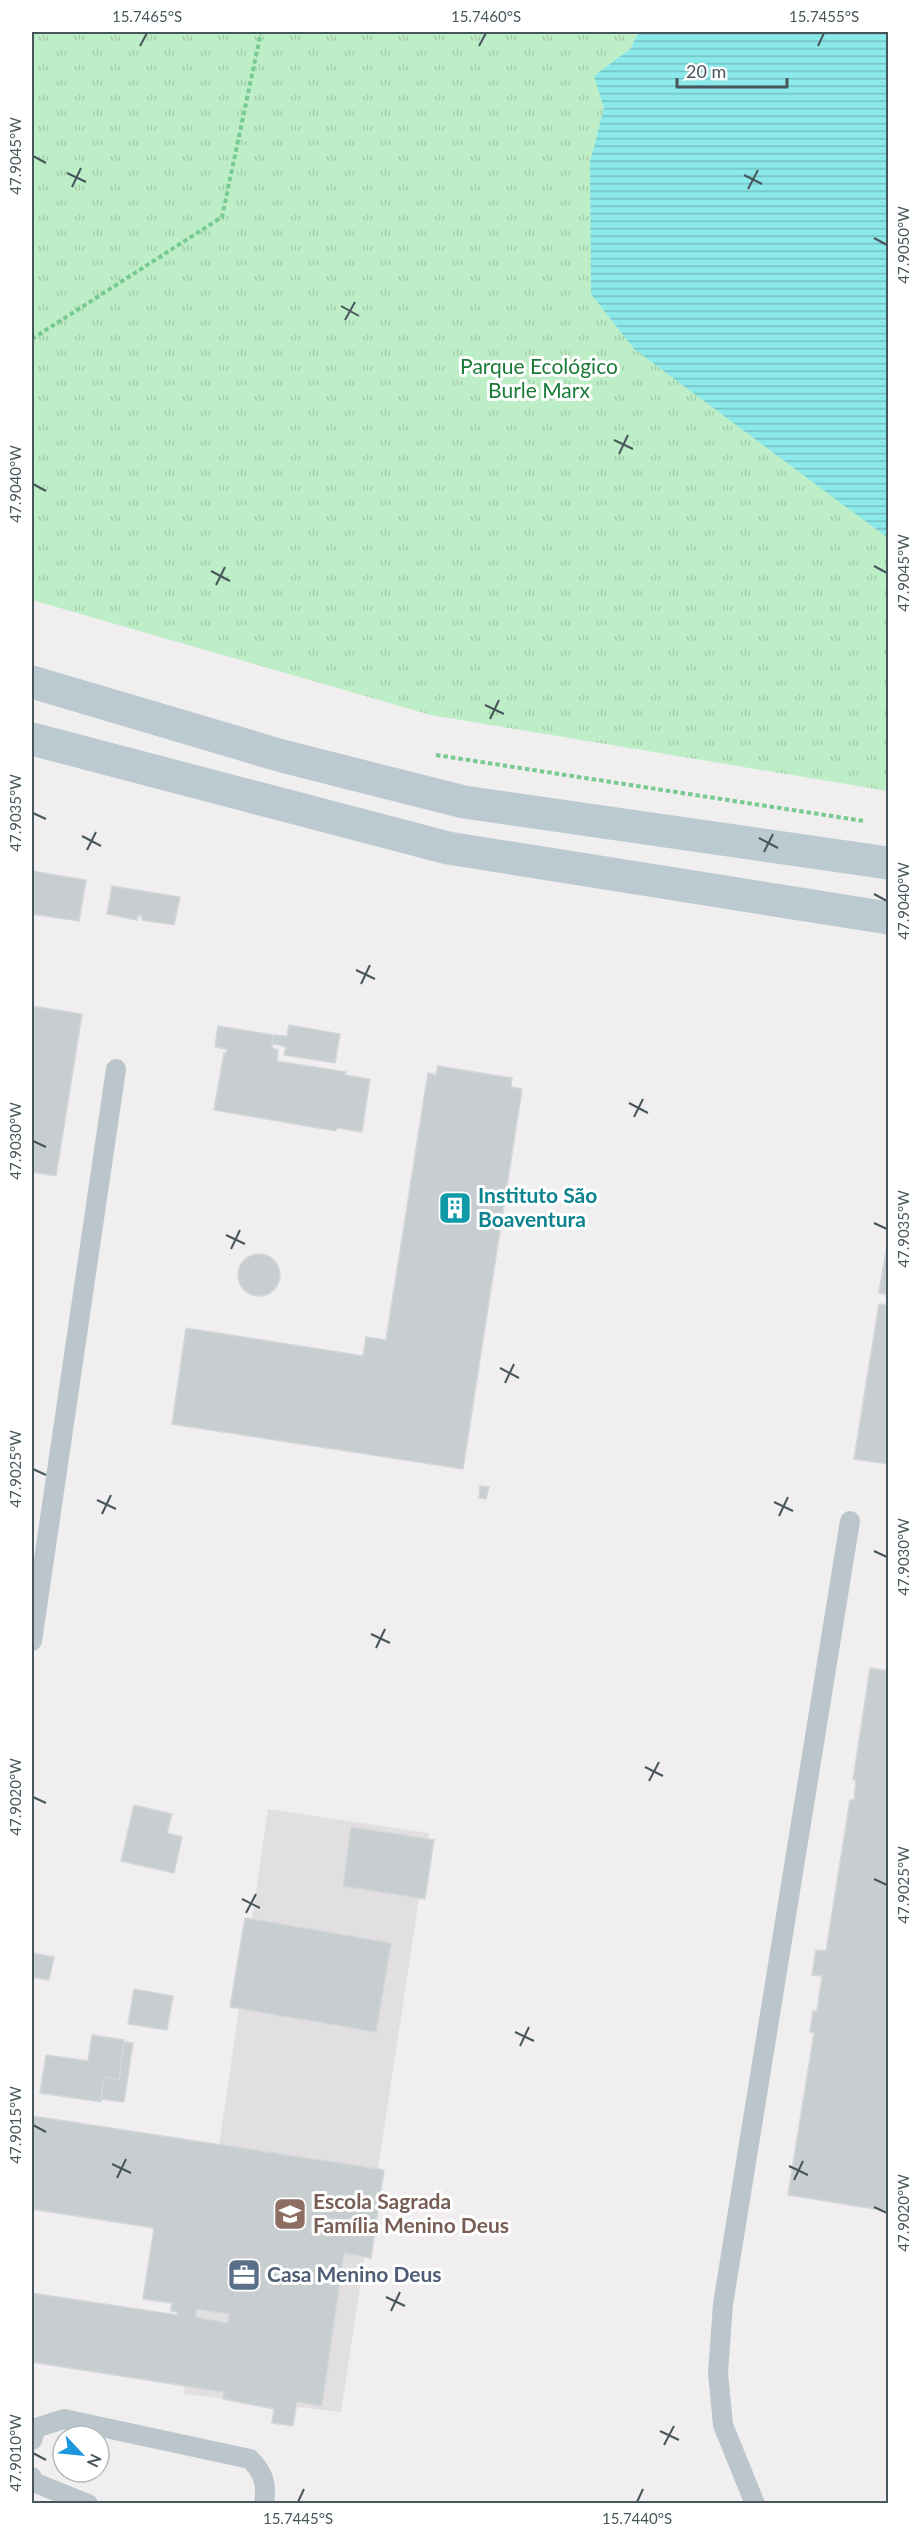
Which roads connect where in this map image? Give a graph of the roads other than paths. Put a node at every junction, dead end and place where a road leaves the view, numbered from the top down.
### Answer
1 (32, 682) edge
2 (32, 739) edge
3 (888, 863) edge
4 (888, 918) edge
5 (116, 1069) dead end
6 (850, 1521) dead end
7 (32, 1641) edge
8 (32, 2440) edge
9 (32, 2477) edge
10 (88, 2504) edge
11 (264, 2504) edge
12 (755, 2504) edge

1 - 3 street
2 - 4 street
5 - 7 lane
6 - 12 lane
8 - 11 lane
9 - 10 lane

